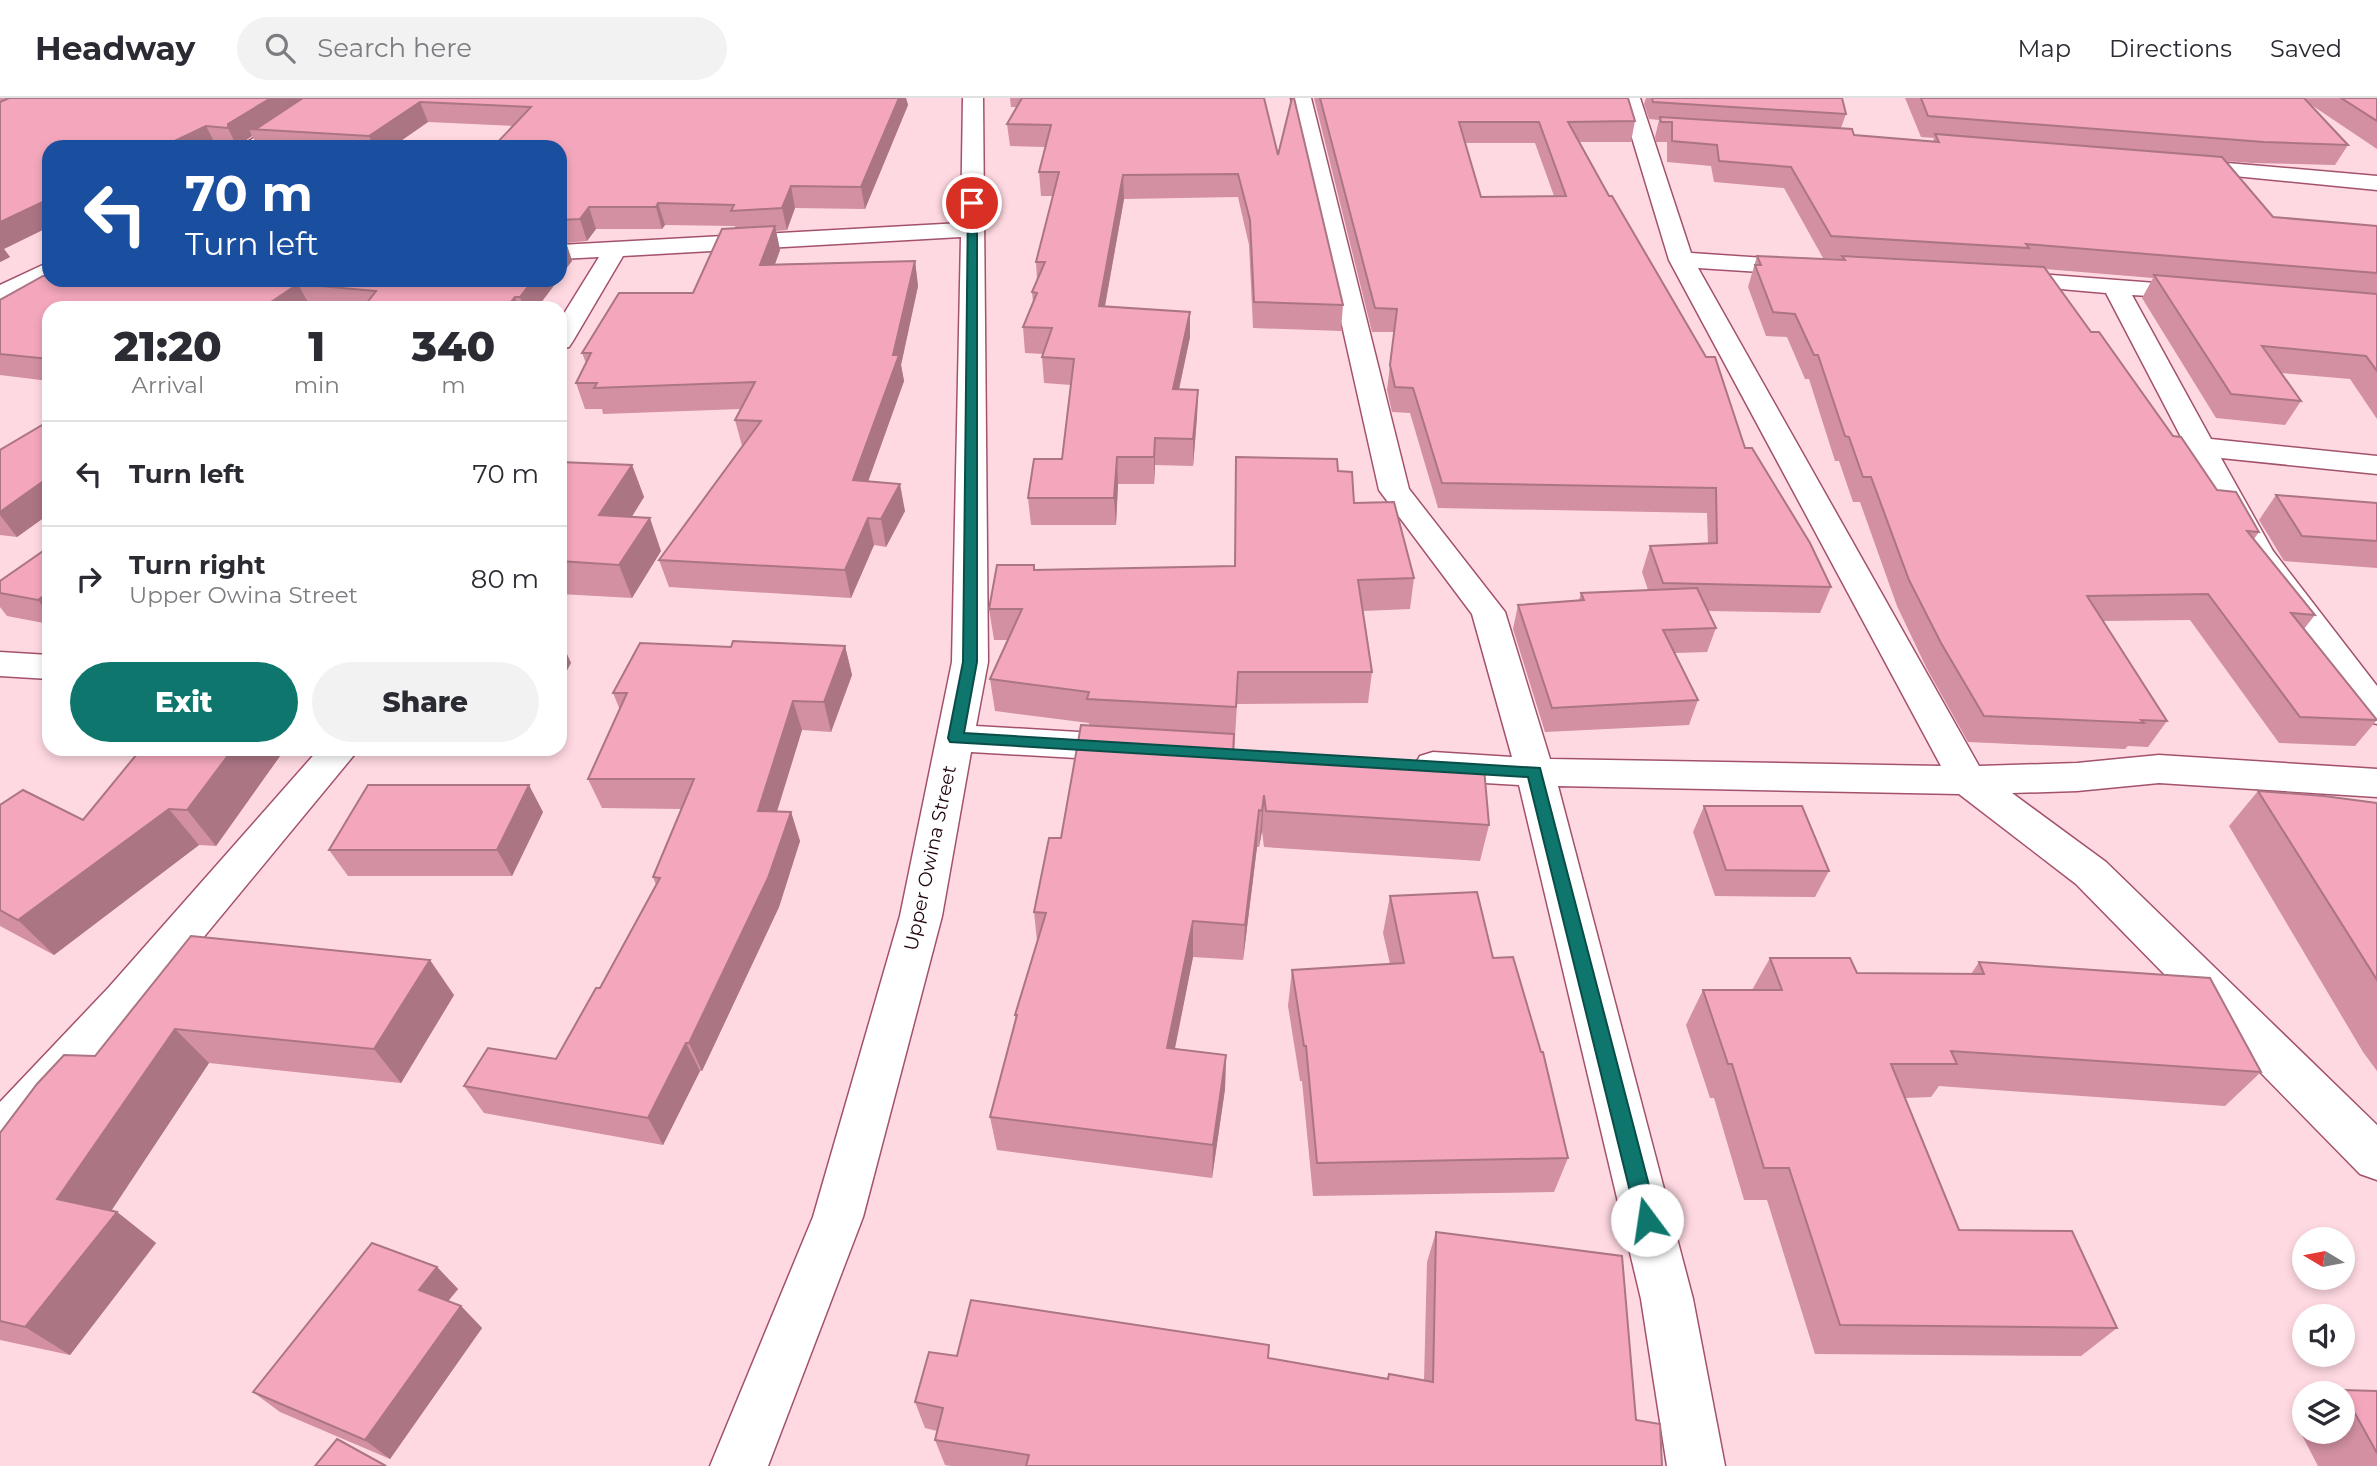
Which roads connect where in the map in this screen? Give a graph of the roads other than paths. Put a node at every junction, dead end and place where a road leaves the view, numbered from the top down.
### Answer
1 (329, 98) edge
2 (973, 98) edge
3 (1301, 98) edge
4 (1630, 98) edge
5 (261, 140) edge
6 (2162, 164) edge
7 (2377, 183) edge
8 (972, 229) junction
9 (615, 248) junction
10 (567, 251) edge
11 (1681, 260) junction
12 (1835, 269) edge
13 (42, 273) edge
14 (1974, 277) edge
15 (2114, 285) junction
16 (2224, 294) edge
17 (0, 295) edge
18 (567, 329) edge
19 (2203, 447) junction
20 (2377, 466) edge
21 (0, 664) edge
22 (42, 667) edge
23 (2377, 712) edge
24 (956, 738) junction
25 (1162, 750) edge
26 (334, 756) edge
27 (1397, 764) edge
28 (1535, 772) junction
29 (1968, 780) junction
30 (2377, 783) edge
31 (0, 1135) edge
32 (2377, 1158) edge
33 (739, 1466) edge
34 (1696, 1466) edge

1 - 5 street
2 - 8 street, Upper Owina Street
3 - 28 street
4 - 11 street
6 - 7 street
8 - 9 street
8 - 24 street, Upper Owina Street
9 - 10 street
9 - 18 street
11 - 12 street
11 - 29 street
13 - 17 street
14 - 15 street
15 - 16 street
15 - 19 street
19 - 20 street
19 - 23 street
21 - 22 street
24 - 25 street
24 - 33 street, Upper Owina Street
26 - 31 street
27 - 28 street
28 - 29 street
28 - 34 street
29 - 30 street
29 - 32 street

